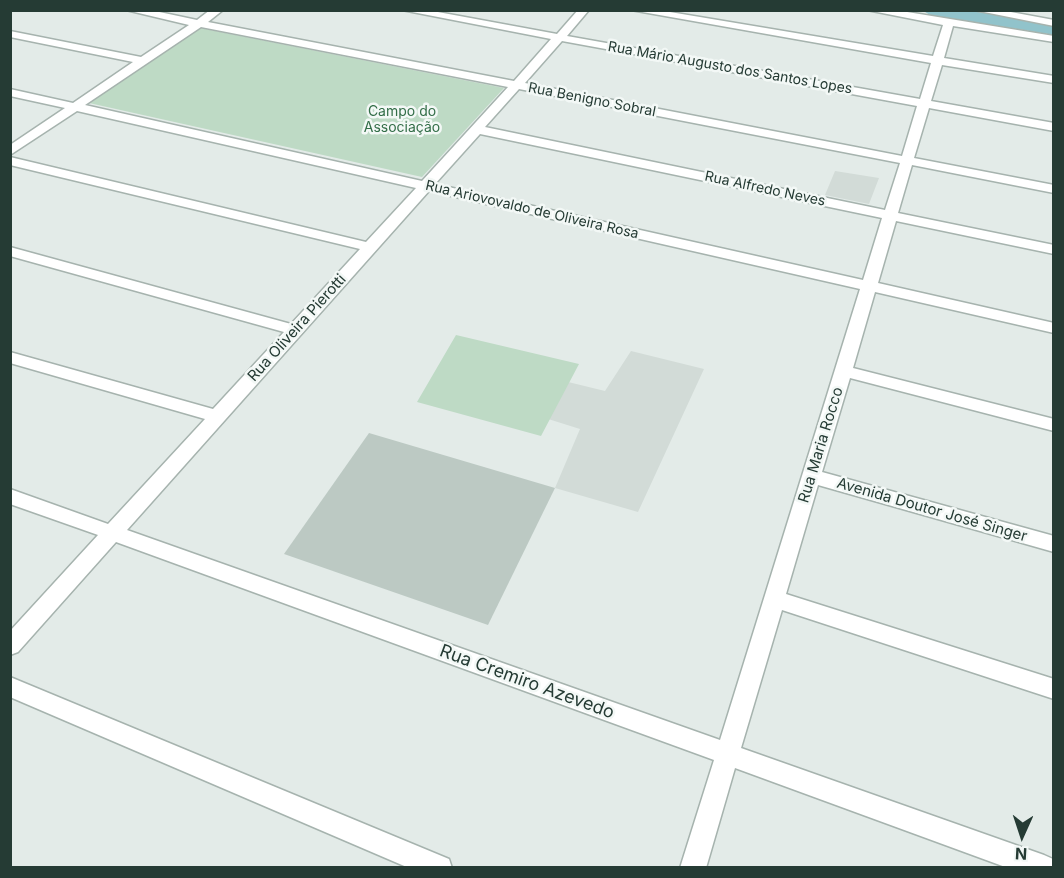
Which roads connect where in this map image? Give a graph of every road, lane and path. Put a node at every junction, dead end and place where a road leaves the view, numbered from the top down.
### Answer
1 (131, 10) edge
2 (218, 10) edge
3 (407, 10) edge
4 (584, 10) edge
5 (636, 10) edge
6 (872, 10) edge
7 (979, 10) edge
8 (934, 16) edge
9 (949, 22) junction
10 (1053, 23) edge
11 (198, 24) junction
12 (10, 34) edge
13 (560, 37) junction
14 (1053, 39) edge
15 (143, 61) junction
16 (937, 61) junction
17 (1053, 80) edge
18 (516, 85) junction
19 (10, 92) edge
20 (924, 104) junction
21 (76, 106) junction
22 (1053, 127) edge
23 (476, 129) junction
24 (10, 151) edge
25 (10, 161) edge
26 (907, 161) junction
27 (426, 186) junction
28 (1053, 189) edge
29 (890, 216) junction
30 (370, 247) junction
31 (1053, 250) edge
32 (10, 251) edge
33 (869, 286) junction
34 (1053, 328) edge
35 (295, 330) junction
36 (10, 357) edge
37 (843, 371) junction
38 (217, 416) junction
39 (1053, 425) edge
40 (811, 476) junction
41 (10, 496) edge
42 (111, 532) junction
43 (1053, 544) edge
44 (774, 599) junction
45 (10, 646) edge
46 (10, 687) edge
47 (1053, 689) edge
48 (727, 754) junction
49 (440, 867) edge
50 (693, 867) edge
51 (1044, 867) edge

1 - 11 street, Rua Benigno Sobral
2 - 11 street
3 - 13 street, Rua Mário Augusto dos Santos Lopes
4 - 13 street, Rua Oliveira Pierotti
5 - 16 street
6 - 8 street
7 - 10 street
8 - 9 street
9 - 14 street
9 - 16 street, Rua Maria Rocco
11 - 15 street
11 - 18 street, Rua Benigno Sobral
12 - 15 street
13 - 18 street, Rua Oliveira Pierotti
13 - 20 street, Rua Mário Augusto dos Santos Lopes
15 - 21 street
16 - 17 street
16 - 20 street, Rua Maria Rocco
18 - 23 street, Rua Oliveira Pierotti
18 - 26 street, Rua Benigno Sobral
19 - 21 street, Rua Ariovovaldo de Oliveira Rosa
20 - 22 street, Rua Mário Augusto dos Santos Lopes
20 - 26 street, Rua Maria Rocco
21 - 24 street
21 - 27 street, Rua Ariovovaldo de Oliveira Rosa
23 - 27 street, Rua Oliveira Pierotti
23 - 29 street, Rua Alfredo Neves
25 - 30 street
26 - 28 street, Rua Benigno Sobral
26 - 29 street, Rua Maria Rocco
27 - 30 street, Rua Oliveira Pierotti
27 - 33 street, Rua Ariovovaldo de Oliveira Rosa
29 - 31 street, Rua Alfredo Neves
29 - 33 street, Rua Maria Rocco
30 - 35 street, Rua Oliveira Pierotti
32 - 35 street
33 - 34 street, Rua Ariovovaldo de Oliveira Rosa
33 - 37 street, Rua Maria Rocco
35 - 38 street, Rua Oliveira Pierotti
36 - 38 street
37 - 39 street
37 - 40 street, Rua Maria Rocco
38 - 42 street, Rua Oliveira Pierotti
40 - 43 street, Avenida Doutor José Singer
40 - 44 street, Rua Maria Rocco
41 - 42 street, Rua Cremiro Azevedo
42 - 45 street, Rua Oliveira Pierotti
42 - 48 street, Rua Cremiro Azevedo
44 - 47 street
44 - 48 street, Rua Maria Rocco
46 - 49 street
48 - 50 street, Rua Maria Rocco
48 - 51 street, Rua Cremiro Azevedo

